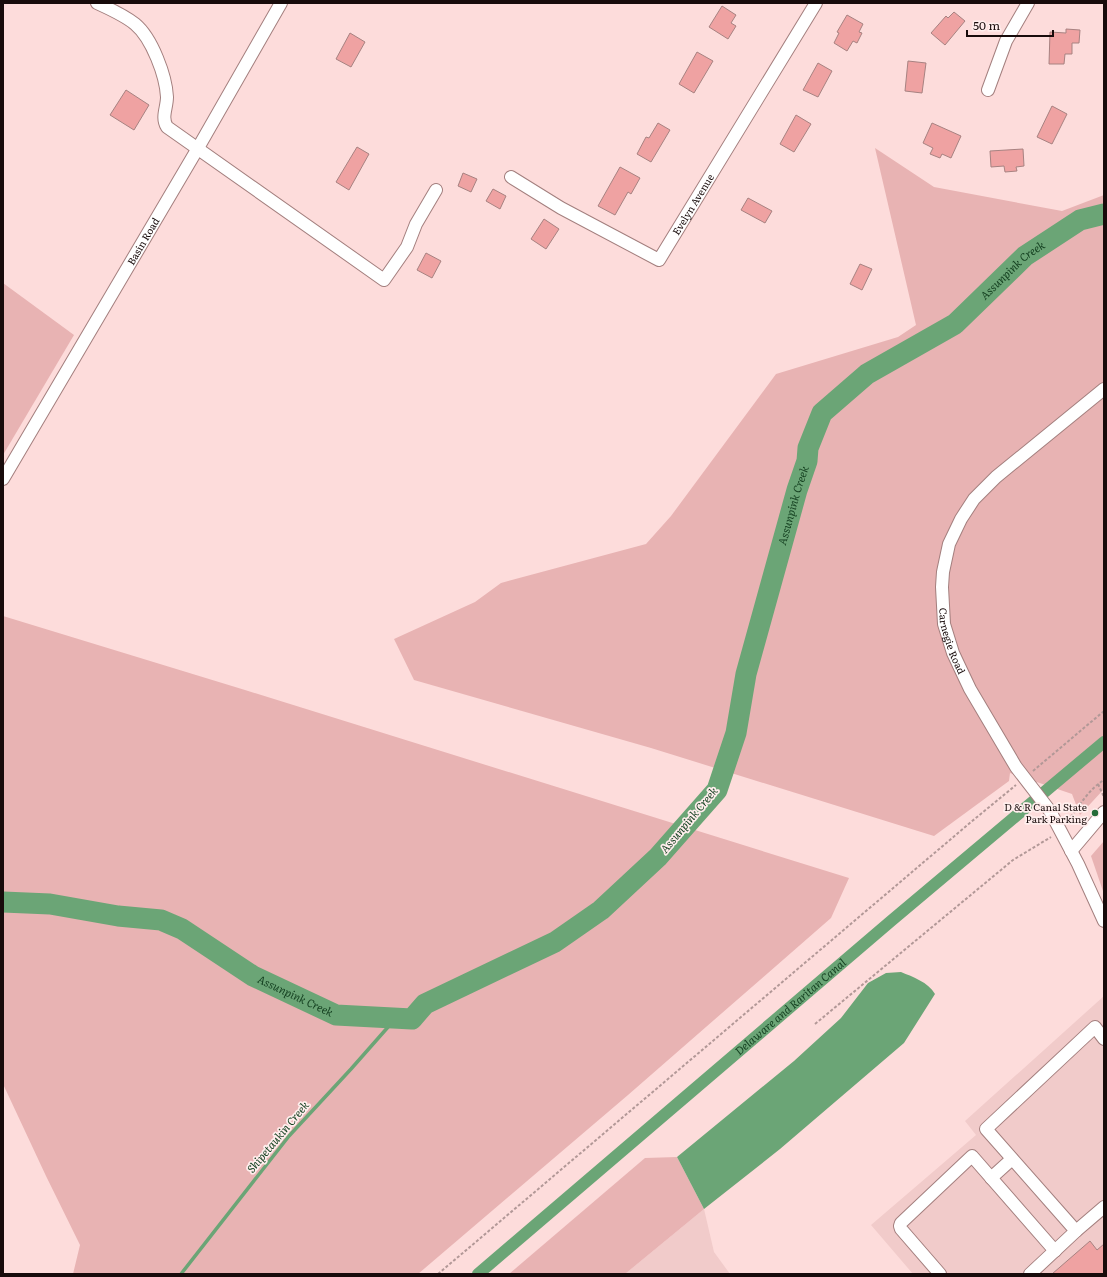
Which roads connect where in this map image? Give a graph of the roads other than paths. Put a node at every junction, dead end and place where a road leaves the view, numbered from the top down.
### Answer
1 (97, 3) edge
2 (281, 3) edge
3 (816, 3) edge
4 (1028, 3) edge
5 (988, 90) dead end
6 (198, 148) junction
7 (511, 177) dead end
8 (436, 190) dead end
9 (1104, 390) edge
10 (3, 479) edge
11 (1104, 812) edge
12 (1071, 851) junction
13 (1104, 921) edge
14 (1104, 1039) edge
15 (1012, 1159) junction
16 (992, 1178) junction
17 (1104, 1207) edge
18 (1076, 1231) junction
19 (1055, 1251) junction
20 (940, 1274) edge
21 (1030, 1274) edge

1 - 6 street
2 - 6 street, Basin Road
3 - 7 street, Evelyn Avenue
4 - 5 street
6 - 8 street
6 - 10 street, Basin Road
9 - 12 street, Carnegie Road
11 - 12 street
12 - 13 street, Carnegie Road
14 - 15 street
15 - 16 street
15 - 18 street
16 - 19 street
16 - 20 street
17 - 18 street
18 - 19 street
19 - 21 street

